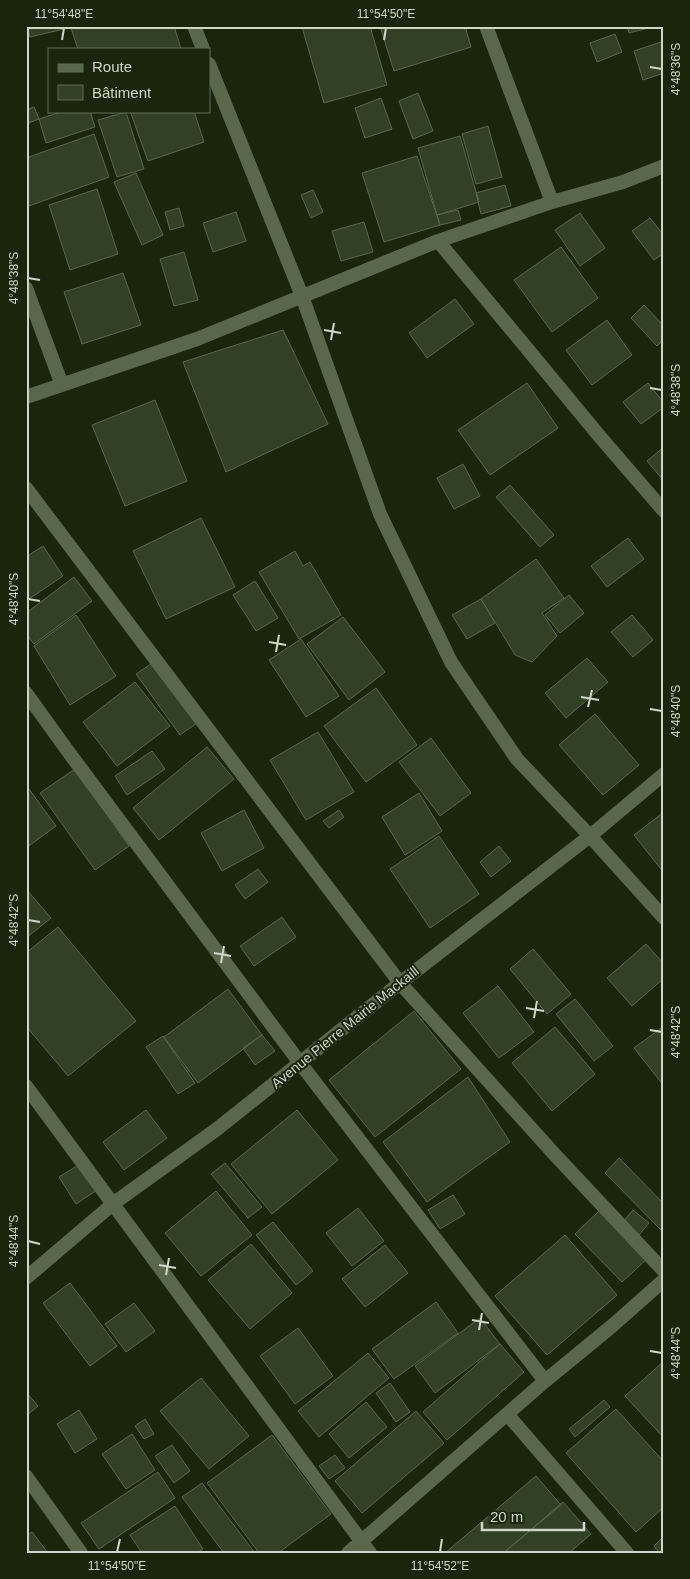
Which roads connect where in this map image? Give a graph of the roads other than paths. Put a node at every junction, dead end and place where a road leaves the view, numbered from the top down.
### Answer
1 (194, 26) edge
2 (486, 26) edge
3 (203, 48) edge
4 (210, 66) edge
5 (664, 166) edge
6 (552, 202) junction
7 (438, 241) junction
8 (26, 288) edge
9 (302, 296) junction
10 (62, 386) junction
11 (26, 397) edge
12 (26, 488) edge
13 (664, 511) edge
14 (26, 693) edge
15 (664, 774) edge
16 (590, 836) junction
17 (664, 918) edge
18 (400, 983) junction
19 (300, 1063) junction
20 (26, 1086) edge
21 (114, 1203) junction
22 (664, 1271) edge
23 (26, 1278) edge
24 (664, 1280) edge
25 (545, 1381) junction
26 (507, 1414) junction
27 (26, 1476) edge
28 (366, 1548) edge
29 (81, 1553) edge
30 (348, 1553) edge
31 (627, 1553) edge

1 - 3 street
2 - 6 street
4 - 9 street
5 - 6 street
6 - 7 street
7 - 9 street
7 - 13 street
8 - 10 street
9 - 10 street
9 - 16 street
10 - 11 street
12 - 18 street
14 - 19 street
15 - 16 street, Avenue Pierre Mairie Mackaill
16 - 17 street
16 - 18 street, Avenue Pierre Mairie Mackaill
18 - 19 street, Avenue Pierre Mairie Mackaill
18 - 22 street
19 - 21 street, Avenue Pierre Mairie Mackaill
19 - 25 street
20 - 21 street
21 - 23 street, Avenue Pierre Mairie Mackaill
21 - 28 street
24 - 25 street
25 - 26 street
26 - 28 street
26 - 31 street
27 - 29 street
28 - 30 street

